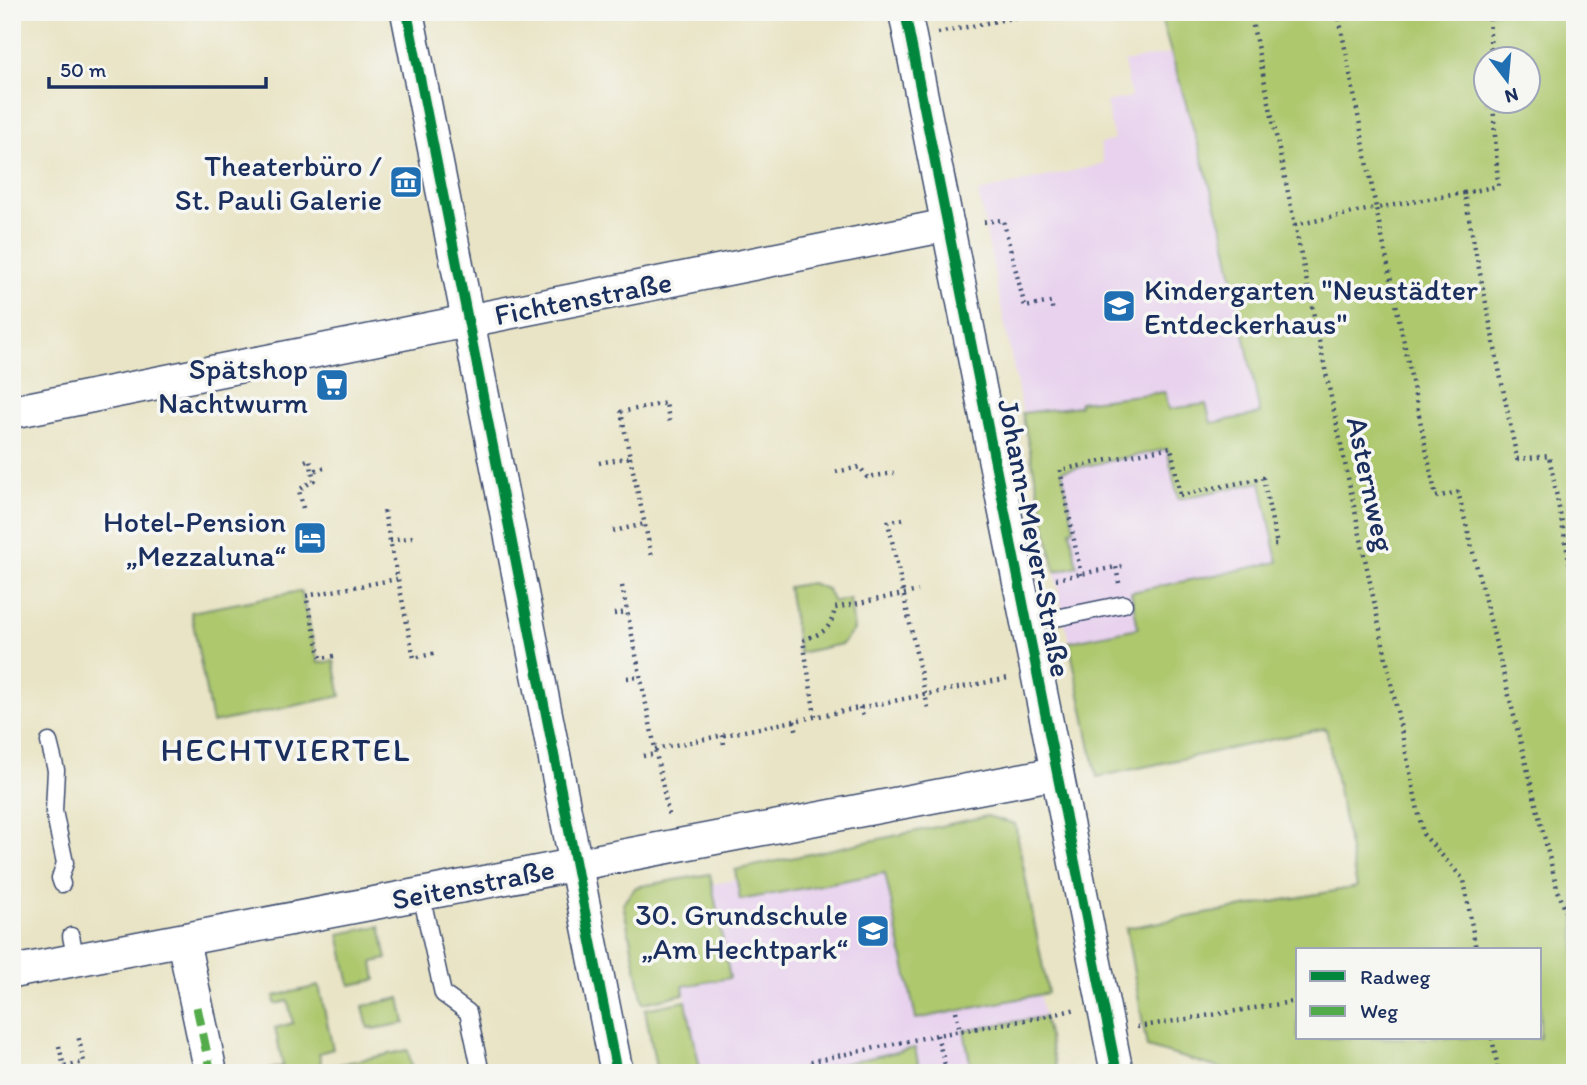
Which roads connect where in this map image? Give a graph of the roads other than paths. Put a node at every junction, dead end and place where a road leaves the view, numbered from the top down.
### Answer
1 (407, 12) edge
2 (908, 25) edge
3 (948, 225) junction
4 (468, 321) junction
5 (12, 412) edge
6 (1124, 604) dead end
7 (1027, 624) junction
8 (49, 742) dead end
9 (1057, 773) junction
10 (575, 865) junction
11 (62, 884) dead end
12 (421, 894) junction
13 (183, 940) junction
14 (12, 972) edge
15 (211, 1073) edge
16 (481, 1073) edge
17 (617, 1073) edge
18 (1117, 1073) edge

1 - 4 street
2 - 3 street, Johann-Meyer-Straße
3 - 4 street, Fichtenstraße
3 - 7 street, Johann-Meyer-Straße
4 - 5 street, Fichtenstraße
4 - 10 street
6 - 7 lane
7 - 9 street, Johann-Meyer-Straße
8 - 11 lane
9 - 10 street, Seitenstraße
9 - 18 street, Johann-Meyer-Straße
10 - 12 street, Seitenstraße
10 - 17 street
12 - 13 street, Seitenstraße
12 - 16 lane
13 - 14 street, Seitenstraße
13 - 15 street

